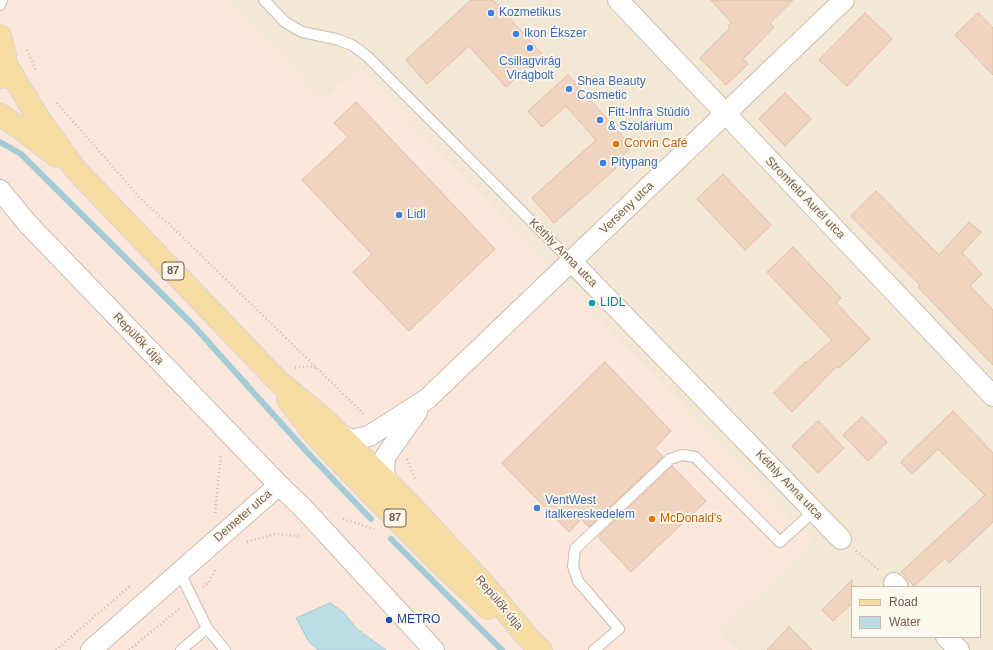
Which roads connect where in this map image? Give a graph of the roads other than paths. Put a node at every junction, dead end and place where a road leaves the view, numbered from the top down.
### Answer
1 (2, 0) edge
2 (264, 0) edge
3 (618, 0) edge
4 (844, 0) edge
5 (0, 5) edge
6 (0, 36) edge
7 (2, 70) edge
8 (725, 114) junction
9 (0, 115) edge
10 (75, 169) junction
11 (0, 190) edge
12 (572, 262) junction
13 (285, 374) junction
14 (993, 396) edge
15 (427, 399) junction
16 (334, 430) junction
17 (279, 485) junction
18 (396, 492) junction
19 (814, 511) junction
20 (841, 539) road end
21 (179, 571) junction
22 (207, 628) junction
23 (947, 638) edge
24 (535, 644) edge
25 (91, 650) edge
26 (181, 650) edge
27 (225, 650) edge
28 (434, 650) edge
29 (594, 650) edge
30 (959, 650) edge

1 - 5 lane
2 - 12 lane, Kéthly Anna utca
3 - 8 street, Stromfeld Aurél utca
4 - 8 street, Verseny utca
6 - 7 main road, 87
7 - 10 main road, Repülők útja / 87
8 - 12 street, Verseny utca
8 - 14 street, Stromfeld Aurél utca
9 - 10 main road, Repülők útja / 87
10 - 13 main road, Repülők útja / 87
11 - 17 street, Repülők útja
12 - 15 street, Verseny utca
12 - 19 street, Kéthly Anna utca
13 - 16 main road, Repülők útja / 87
13 - 24 main road, Repülők útja / 87
15 - 16 street, Verseny utca
15 - 18 street, Verseny utca
16 - 18 main road, Repülők útja / 87
17 - 21 street, Demeter utca
17 - 28 street, Demeter utca
18 - 24 main road, Repülők útja / 87
19 - 20 street, Kéthly Anna utca
19 - 29 lane
21 - 22 lane
21 - 25 street, Demeter utca
22 - 26 lane
22 - 27 lane
23 - 30 street

